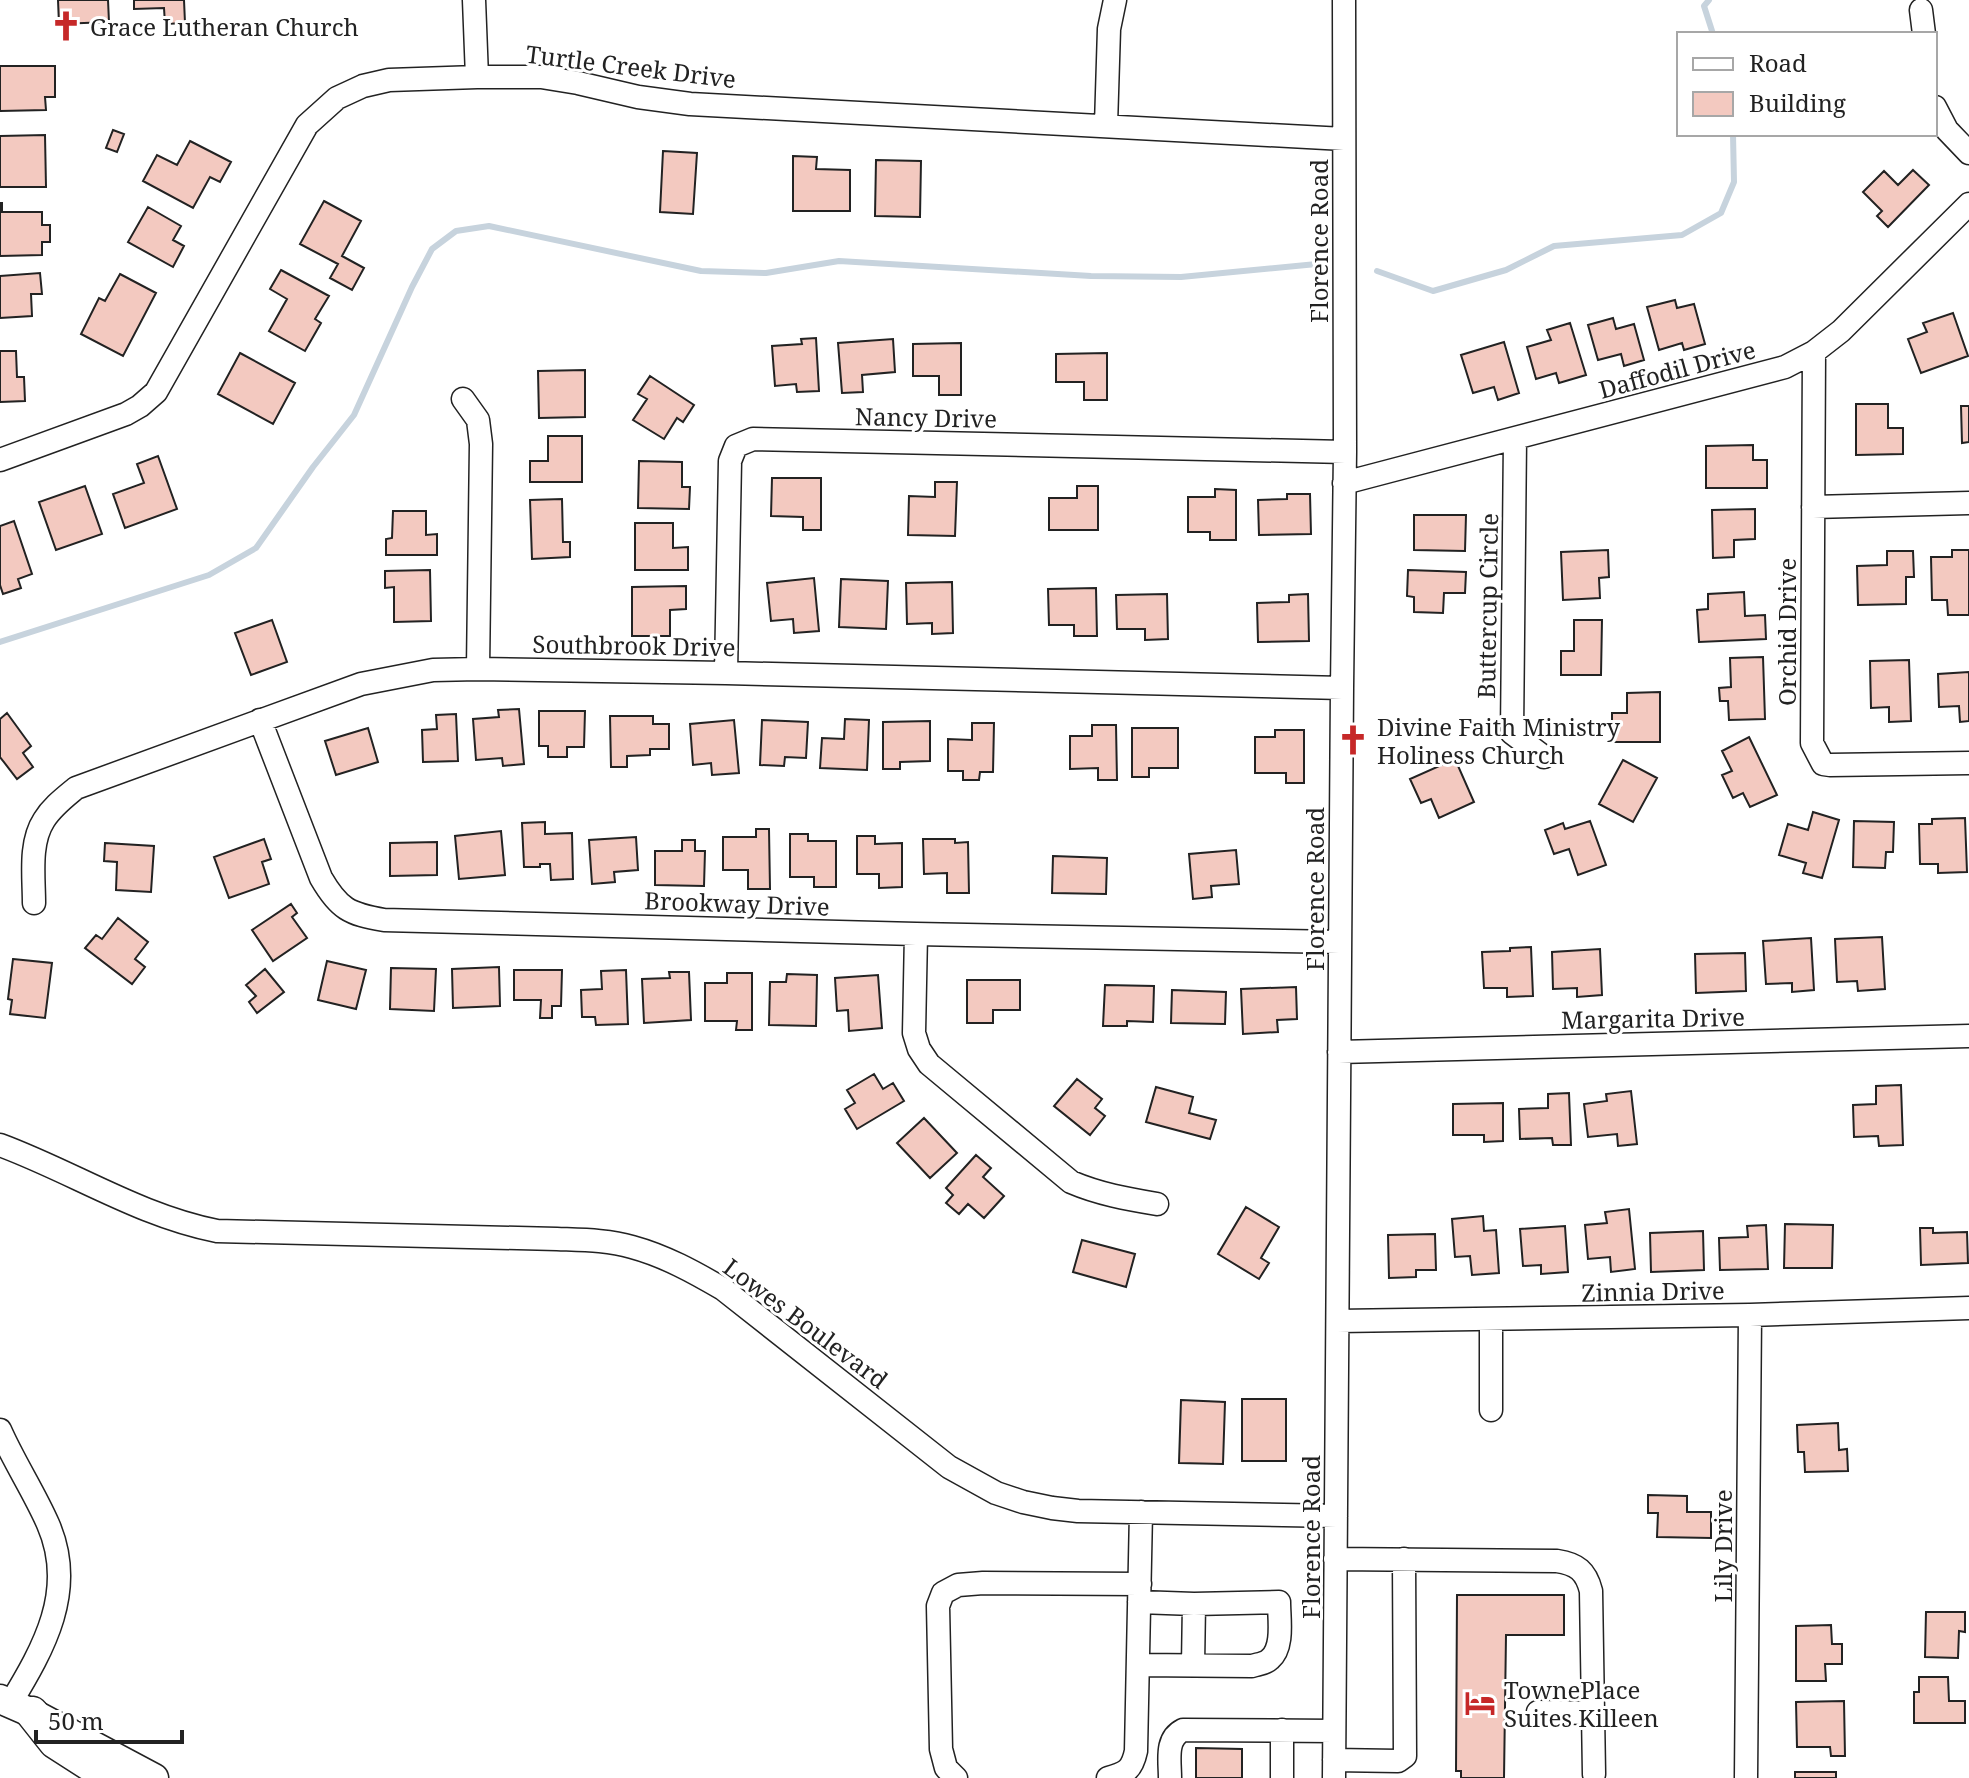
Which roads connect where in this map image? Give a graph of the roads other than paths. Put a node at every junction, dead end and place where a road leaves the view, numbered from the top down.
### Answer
1 (474, 0) edge
2 (1115, 0) edge
3 (1344, 0) edge
4 (1921, 10) dead end
5 (1924, 32) edge
6 (477, 77) junction
7 (1937, 111) edge
8 (1106, 125) junction
9 (1344, 139) junction
10 (1969, 153) edge
11 (1969, 204) edge
12 (1814, 352) junction
13 (463, 399) dead end
14 (1515, 439) junction
15 (1345, 452) junction
16 (0, 460) edge
17 (1344, 483) junction
18 (1969, 503) edge
19 (1813, 507) junction
20 (478, 669) junction
21 (726, 673) junction
22 (1342, 688) junction
23 (260, 720) junction
24 (1544, 757) dead end
25 (1969, 763) edge
26 (34, 903) dead end
27 (916, 934) junction
28 (1339, 942) junction
29 (1969, 1036) edge
30 (1339, 1052) junction
31 (0, 1146) edge
32 (1157, 1204) dead end
33 (1969, 1308) edge
34 (1750, 1315) junction
35 (1491, 1319) junction
36 (1338, 1321) junction
37 (1491, 1410) dead end
38 (0, 1430) edge
39 (1141, 1512) junction
40 (1336, 1516) junction
41 (1335, 1559) junction
42 (1404, 1559) junction
43 (1139, 1593) junction
44 (1194, 1604) junction
45 (1138, 1665) junction
46 (1193, 1665) junction
47 (14, 1705) edge
48 (1538, 1712) dead end
49 (1593, 1713) junction
50 (1282, 1730) junction
51 (1334, 1731) junction
52 (1334, 1769) edge
53 (1594, 1774) dead end
54 (111, 1778) edge
55 (154, 1778) edge
56 (956, 1778) edge
57 (1108, 1778) edge
58 (1170, 1778) edge
59 (1282, 1778) edge
60 (1746, 1778) edge

1 - 6 street
2 - 8 street
3 - 9 street, Florence Road
4 - 5 street
6 - 8 street, Turtle Creek Drive
6 - 16 street, Turtle Creek Drive
7 - 10 street
8 - 9 street, Turtle Creek Drive
9 - 15 street, Florence Road
11 - 12 street, Daffodil Drive
12 - 14 street, Daffodil Drive
12 - 19 street, Orchid Drive
13 - 20 street
14 - 17 street, Daffodil Drive
14 - 24 street, Buttercup Circle
15 - 17 street, Florence Road
15 - 21 street, Nancy Drive
17 - 22 street, Florence Road
18 - 19 street
19 - 25 street, Orchid Drive
20 - 21 street, Southbrook Drive
20 - 23 street, Southbrook Drive
21 - 22 street, Southbrook Drive
22 - 28 street, Florence Road
23 - 26 street, Southbrook Drive
23 - 27 street, Brookway Drive
27 - 28 street, Brookway Drive
27 - 32 street
28 - 30 street, Florence Road
29 - 30 street, Margarita Drive
30 - 36 street, Florence Road
31 - 39 street, Lowes Boulevard
33 - 34 street, Zinnia Drive
34 - 35 street, Zinnia Drive
34 - 60 street, Lily Drive
35 - 36 street, Zinnia Drive
35 - 37 street
36 - 40 street, Florence Road
38 - 47 street
39 - 40 street, Lowes Boulevard
39 - 43 street
40 - 41 street, Florence Road
41 - 42 street
41 - 51 street, Florence Road
42 - 49 street
42 - 52 street
43 - 44 street
43 - 45 street
43 - 56 street
44 - 46 street
44 - 46 street
45 - 46 street
45 - 57 street
47 - 54 highway
47 - 55 main road
48 - 49 street
49 - 53 street
50 - 51 street
50 - 58 street
50 - 59 street
51 - 52 street, Florence Road

